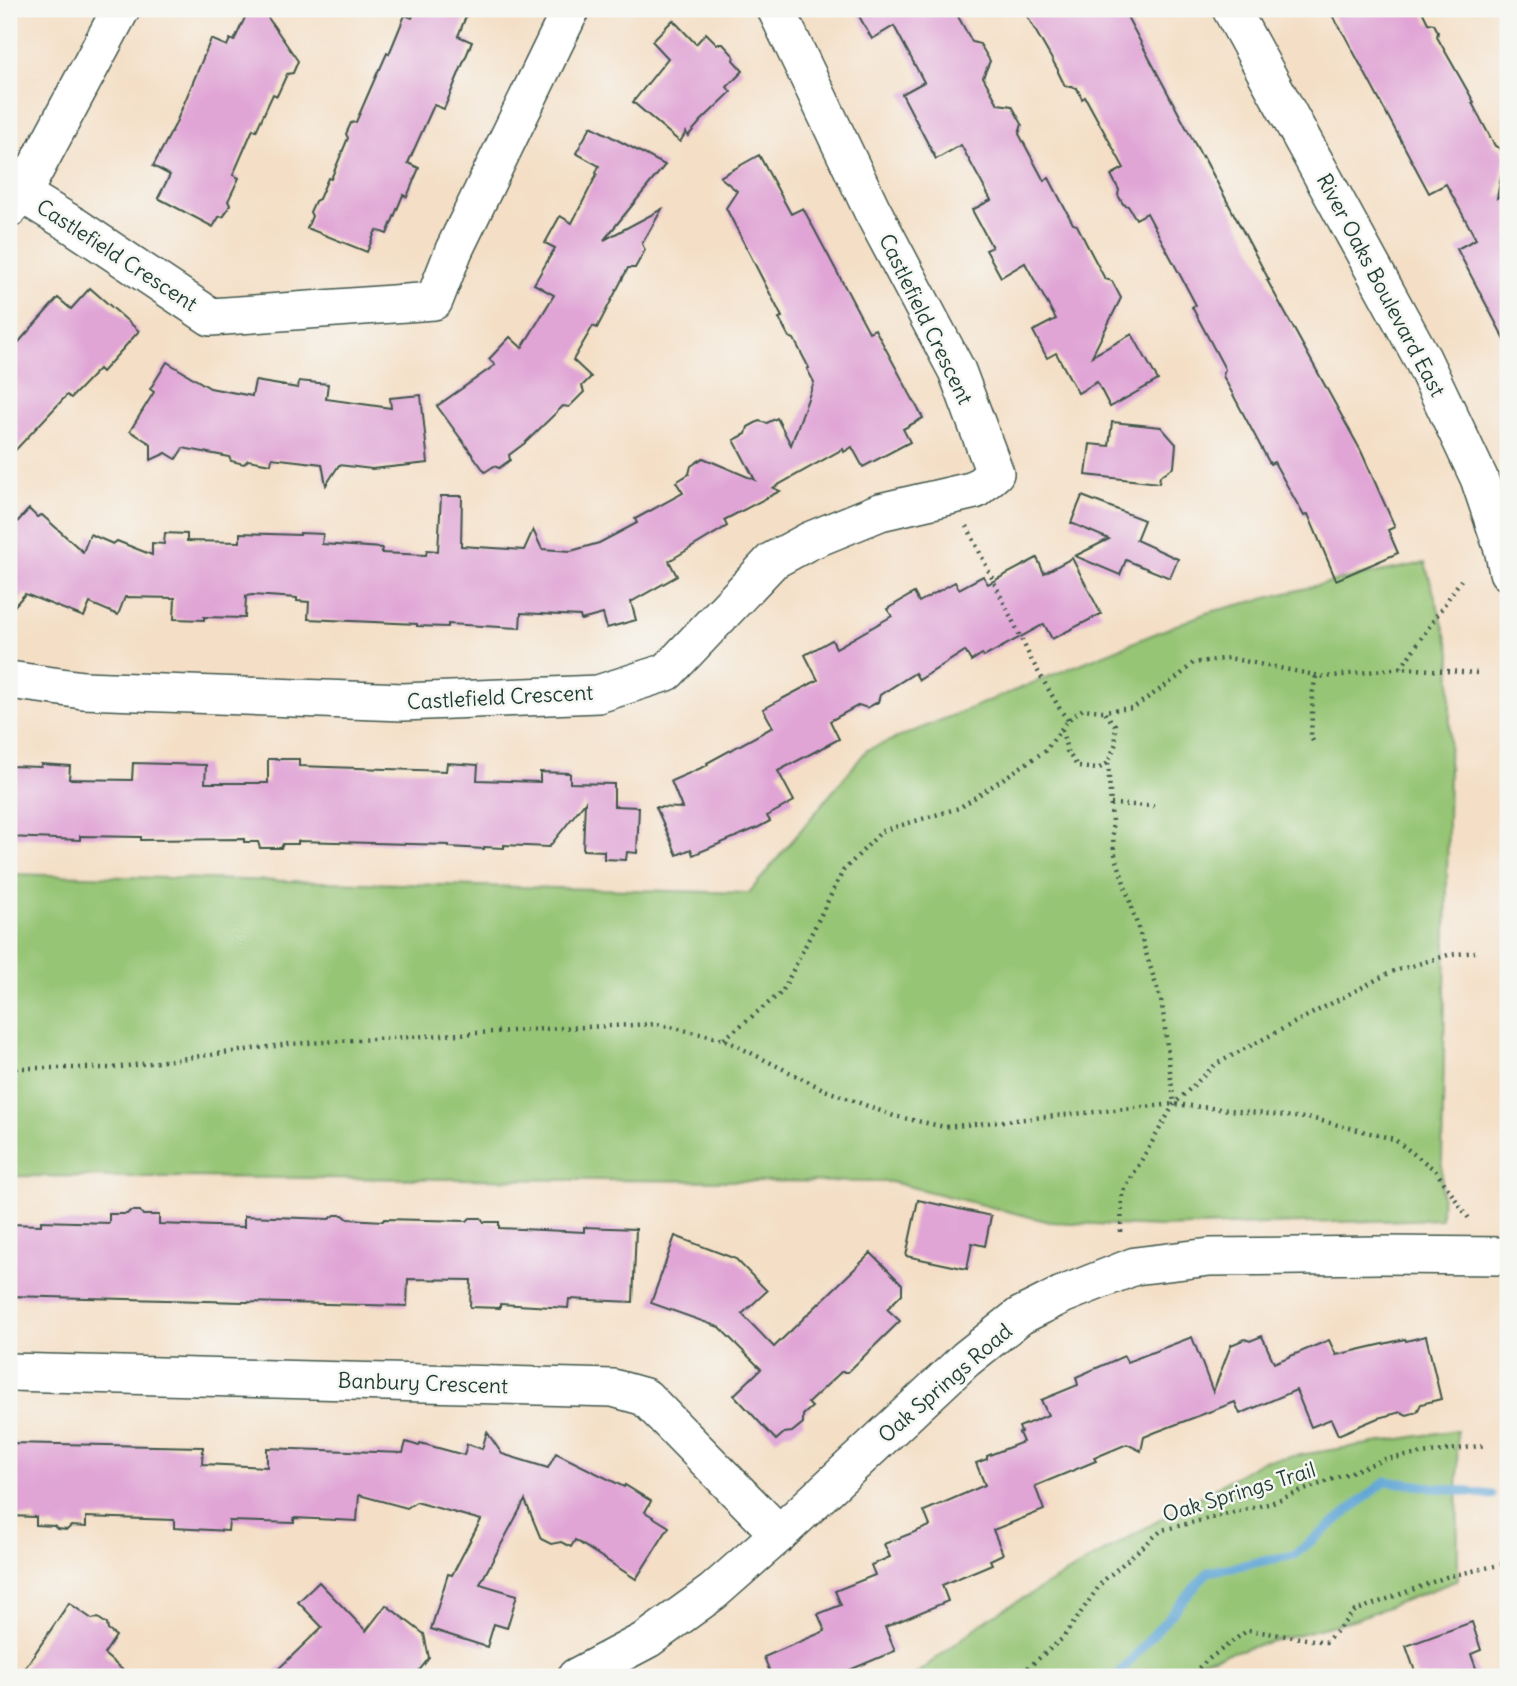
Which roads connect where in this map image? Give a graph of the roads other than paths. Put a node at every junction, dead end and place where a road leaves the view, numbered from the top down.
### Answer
1 (121, 9) edge
2 (571, 9) edge
3 (776, 9) edge
4 (1231, 9) edge
5 (15, 202) edge
6 (1508, 572) edge
7 (9, 680) edge
8 (1508, 1256) edge
9 (9, 1372) edge
10 (779, 1534) junction
11 (576, 1677) edge

1 - 5 street
2 - 5 street, Castlefield Crescent
3 - 7 street, Castlefield Crescent
4 - 6 street, River Oaks Boulevard East
8 - 10 street, Oak Springs Road
9 - 10 street, Banbury Crescent
10 - 11 street, Oak Springs Road

